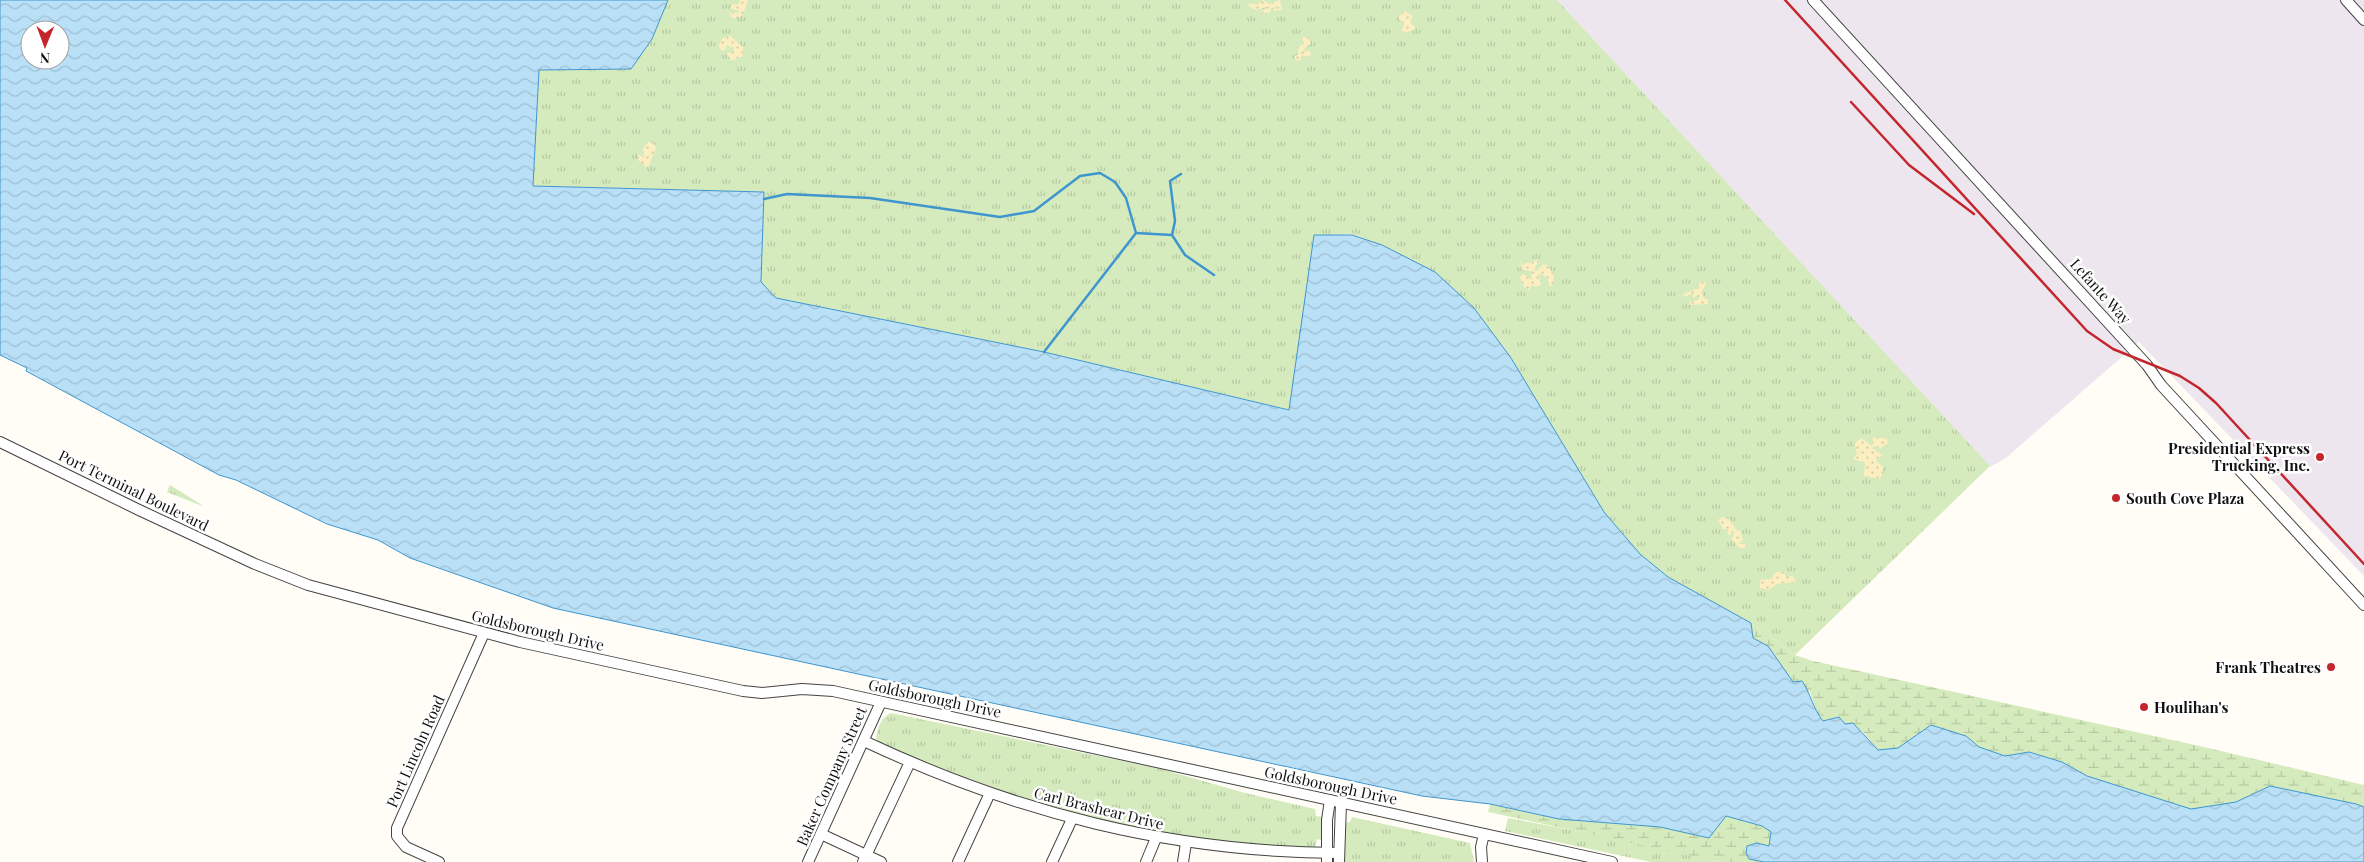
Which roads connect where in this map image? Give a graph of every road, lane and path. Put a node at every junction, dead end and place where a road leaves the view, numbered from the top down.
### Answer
1 (1813, 0) edge
2 (2346, 0) edge
3 (2364, 20) edge
4 (0, 442) edge
5 (255, 564) joint
6 (2364, 605) edge
7 (484, 633) junction
8 (881, 702) junction
9 (864, 741) junction
10 (910, 762) junction
11 (990, 793) junction
12 (1330, 800) junction
13 (1341, 803) junction
14 (1072, 819) junction
15 (821, 834) junction
16 (1484, 834) junction
17 (1156, 838) junction
18 (1186, 843) junction
19 (1327, 858) edge
20 (1339, 858) edge
21 (865, 859) edge
22 (439, 862) edge
23 (808, 862) edge
24 (881, 862) edge
25 (958, 862) edge
26 (1052, 862) edge
27 (1146, 862) edge
28 (1183, 862) edge
29 (1482, 862) edge
30 (1612, 862) edge

1 - 6 street, Lefante Way
2 - 3 street
4 - 5 street, Port Terminal Boulevard
5 - 7 street, Goldsborough Drive
7 - 8 street, Goldsborough Drive
7 - 22 street, Port Lincoln Road
8 - 9 street, Baker Company Street
8 - 12 street, Goldsborough Drive
9 - 10 street, Carl Brashear Drive
9 - 15 street, Baker Company Street
10 - 11 street, Carl Brashear Drive
10 - 21 street
11 - 14 street, Carl Brashear Drive
11 - 25 street
12 - 13 street, Goldsborough Drive
12 - 19 street
13 - 16 street, Goldsborough Drive
13 - 20 street
14 - 17 street, Carl Brashear Drive
14 - 26 street
15 - 21 street
15 - 23 street, Baker Company Street
16 - 29 street
16 - 30 street, Goldsborough Drive
17 - 18 street, Carl Brashear Drive
17 - 27 street
18 - 19 street, Carl Brashear Drive
18 - 28 street
19 - 20 street, Carl Brashear Drive
21 - 24 street

